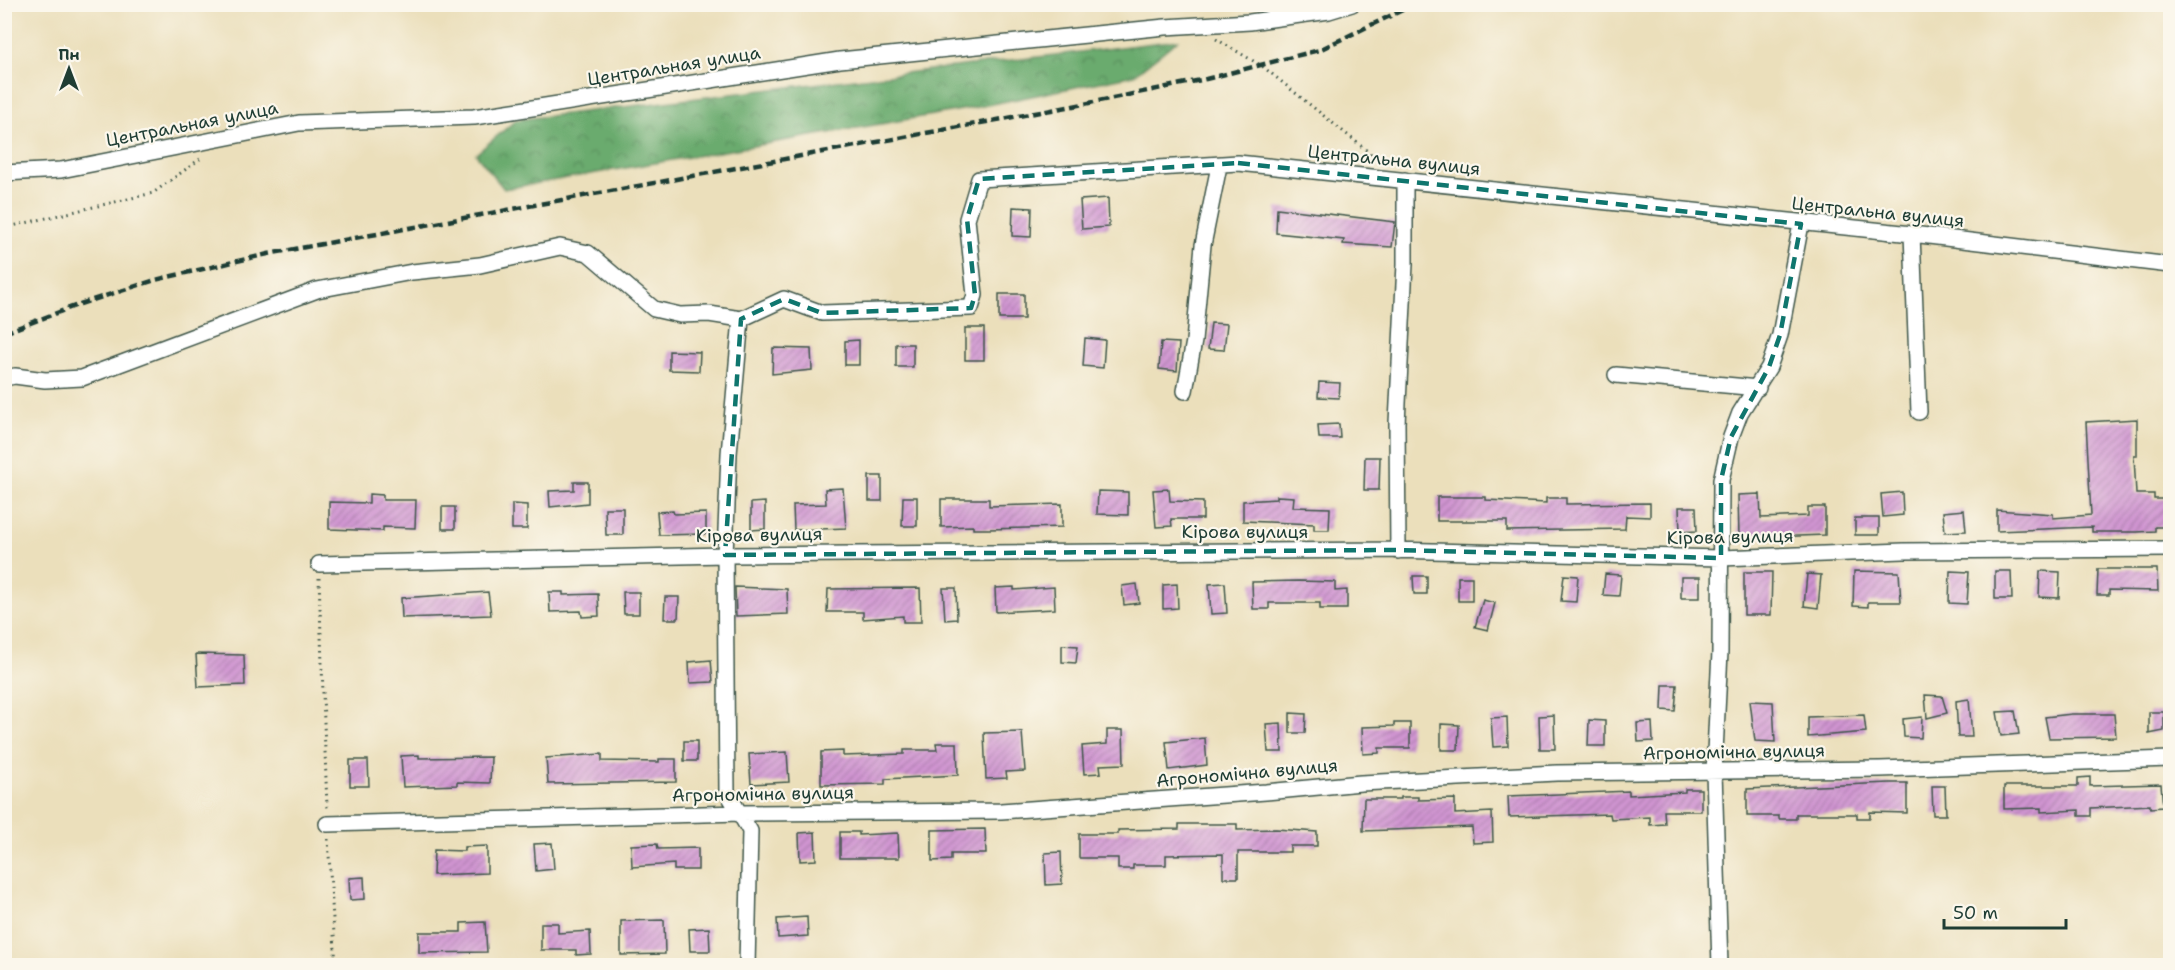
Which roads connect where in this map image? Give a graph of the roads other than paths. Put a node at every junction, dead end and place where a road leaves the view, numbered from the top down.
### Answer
1 (1352, 4) edge
2 (1219, 165) junction
3 (4, 173) edge
4 (1405, 180) junction
5 (1801, 224) junction
6 (1912, 234) junction
7 (2170, 265) edge
8 (741, 319) junction
9 (1616, 375) dead end
10 (4, 378) edge
11 (1758, 388) junction
12 (1185, 391) dead end
13 (1919, 412) dead end
14 (2170, 549) edge
15 (1398, 551) junction
16 (725, 555) junction
17 (1721, 558) junction
18 (319, 564) road end
19 (2170, 759) edge
20 (1714, 772) junction
21 (741, 813) junction
22 (327, 824) road end
23 (747, 966) edge
24 (1720, 966) edge

1 - 3 street, Центральная улица
2 - 4 street, Центральна вулиця
2 - 8 street, Центральна вулиця
2 - 12 street
4 - 5 street, Центральна вулиця
4 - 15 street
5 - 6 street, Центральна вулиця
5 - 11 street
6 - 7 street, Центральна вулиця
6 - 13 street
8 - 10 street
8 - 16 street
9 - 11 street
11 - 17 street
14 - 17 street, Кірова вулиця
15 - 16 street, Кірова вулиця
15 - 17 street, Кірова вулиця
16 - 18 street, Кірова вулиця
16 - 21 street
17 - 20 street
19 - 20 street, Агрономічна вулиця
20 - 21 street, Агрономічна вулиця
20 - 24 street
21 - 22 street, Агрономічна вулиця
21 - 23 street

